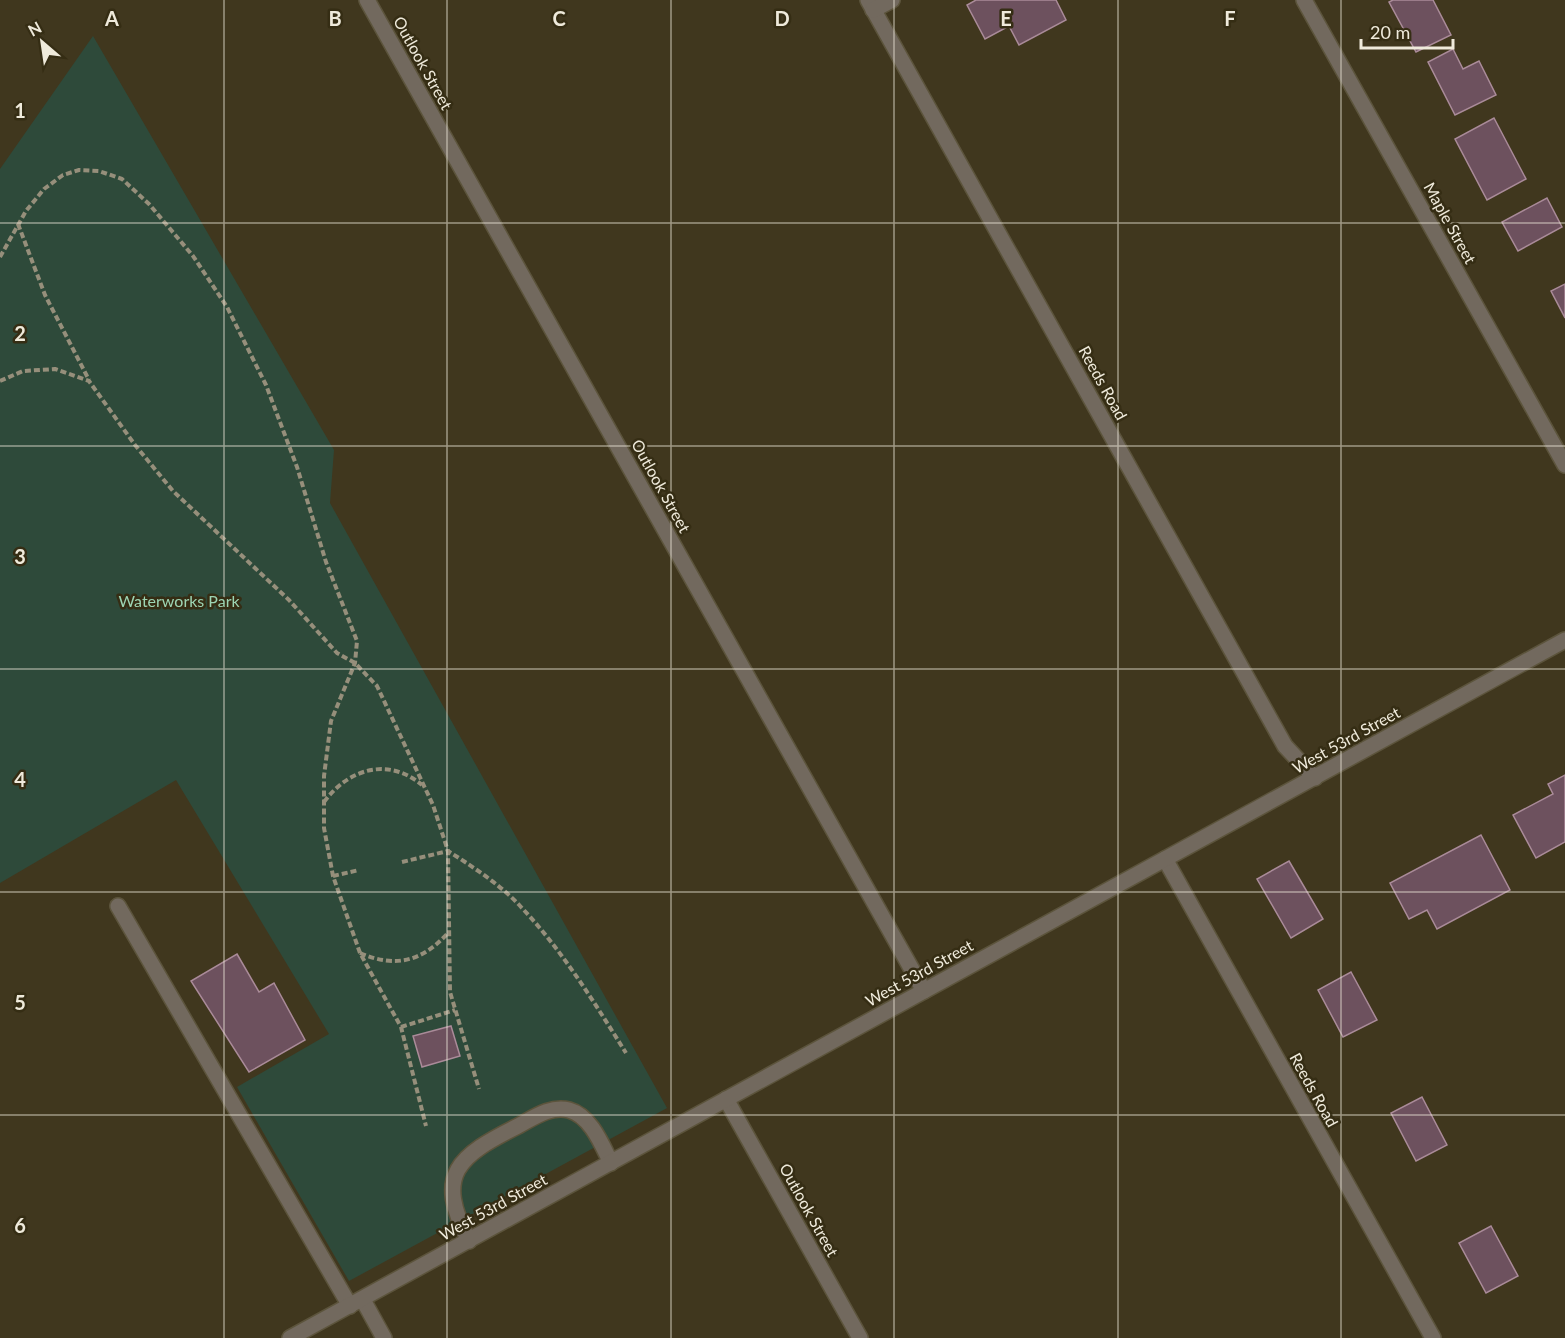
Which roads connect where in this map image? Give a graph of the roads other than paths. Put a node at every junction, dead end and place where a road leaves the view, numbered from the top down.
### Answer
1 (367, 0) edge
2 (892, 0) edge
3 (1304, 0) edge
4 (870, 5) edge
5 (1565, 465) edge
6 (1565, 640) edge
7 (1315, 778) junction
8 (1165, 859) junction
9 (117, 906) dead end
10 (924, 991) junction
11 (726, 1099) junction
12 (611, 1162) junction
13 (469, 1241) junction
14 (356, 1303) junction
15 (290, 1338) edge
16 (384, 1338) edge
17 (860, 1338) edge
18 (1433, 1338) edge

1 - 10 street, Outlook Street
2 - 4 street
3 - 5 street, Maple Street
4 - 7 street, Reeds Road
6 - 7 street, West 53rd Street
7 - 8 street, West 53rd Street
8 - 10 street, West 53rd Street
8 - 18 street, Reeds Road
9 - 14 street
10 - 11 street, West 53rd Street
11 - 12 street, West 53rd Street
11 - 17 street, Outlook Street
12 - 13 street, West 53rd Street
12 - 13 street
13 - 14 street, West 53rd Street
14 - 15 street, West 53rd Street
14 - 16 street

